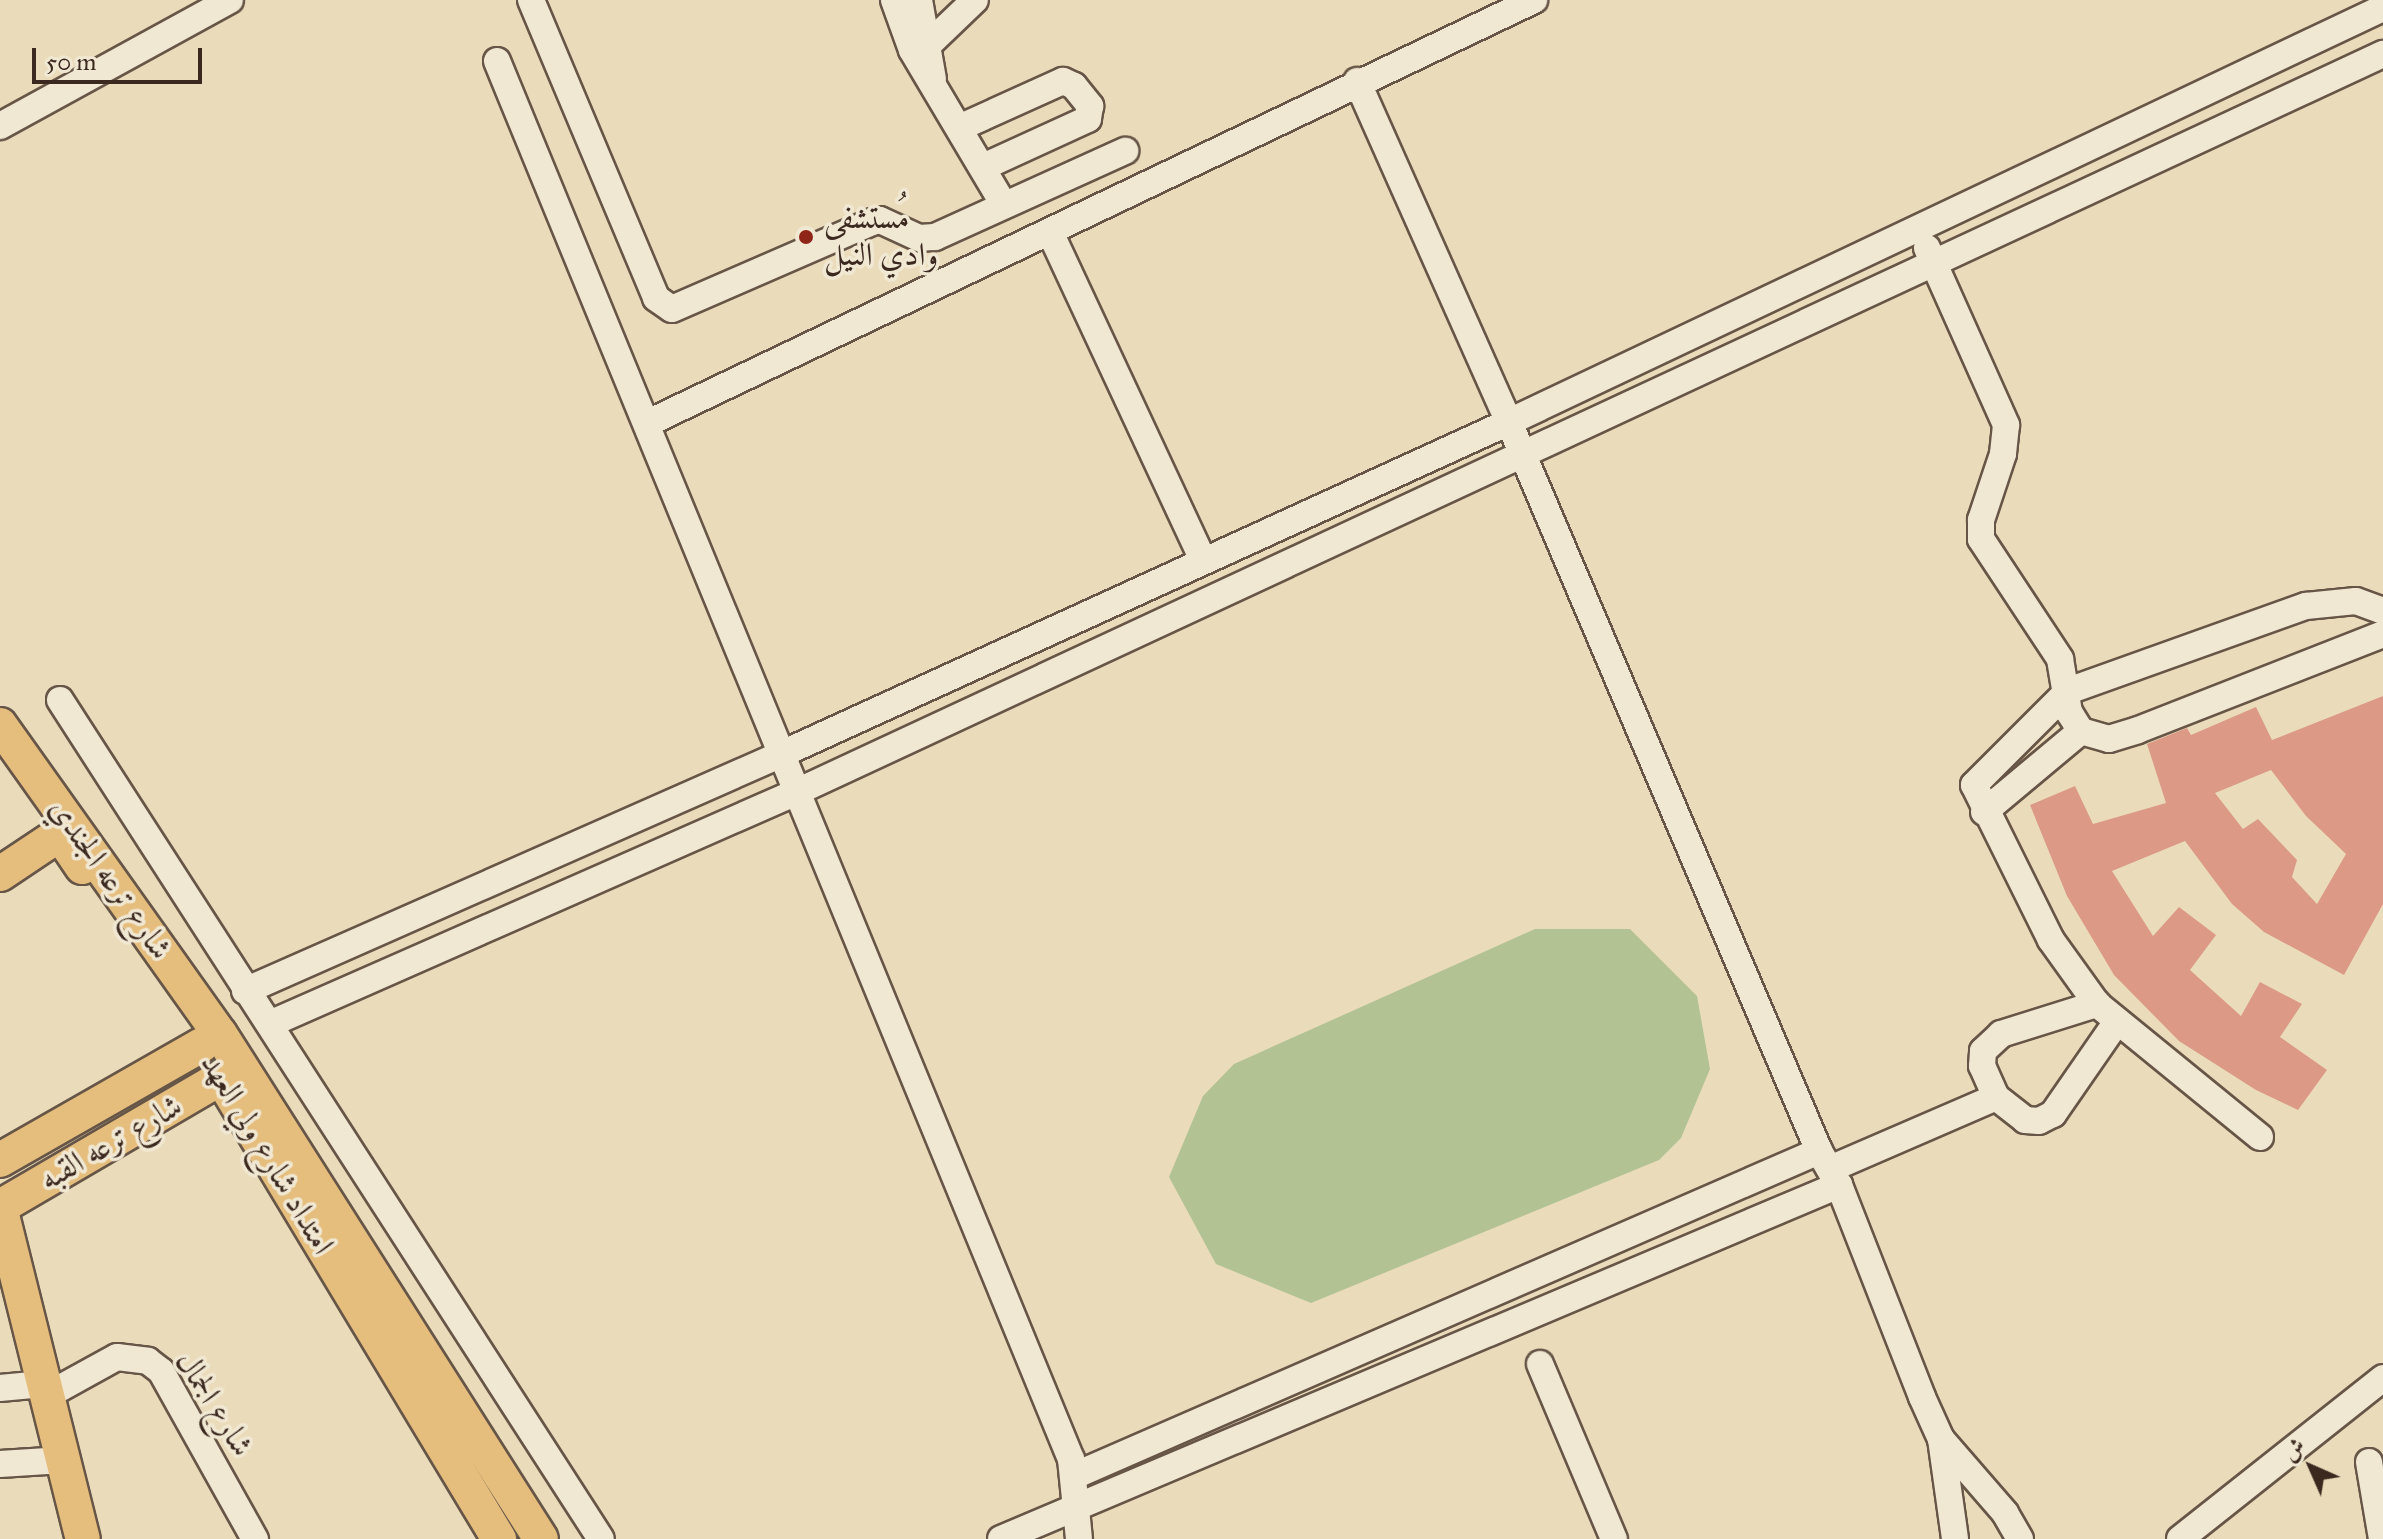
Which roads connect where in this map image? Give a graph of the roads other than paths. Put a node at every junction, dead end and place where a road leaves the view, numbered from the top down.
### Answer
1 (230, 0) edge
2 (531, 0) edge
3 (894, 0) edge
4 (919, 0) edge
5 (975, 0) edge
6 (1534, 0) edge
7 (2383, 8) edge
8 (930, 43) junction
9 (2383, 54) edge
10 (497, 61) dead end
11 (1357, 81) junction
12 (934, 82) junction
13 (0, 126) edge
14 (961, 127) junction
15 (1125, 151) dead end
16 (983, 167) junction
17 (1004, 205) junction
18 (1919, 230) junction
19 (1050, 232) junction
20 (1933, 263) junction
21 (1509, 422) junction
22 (648, 423) junction
23 (1524, 456) junction
24 (1203, 560) junction
25 (2383, 611) edge
26 (2383, 634) edge
27 (2068, 691) junction
28 (60, 700) dead end
29 (0, 725) edge
30 (2081, 731) junction
31 (784, 753) junction
32 (801, 790) junction
33 (1984, 812) junction
34 (64, 830) junction
35 (0, 874) edge
36 (245, 991) junction
37 (2097, 1004) junction
38 (272, 1023) junction
39 (2116, 1023) junction
40 (211, 1039) junction
41 (221, 1078) junction
42 (1996, 1097) junction
43 (2260, 1137) dead end
44 (0, 1160) edge
45 (1830, 1168) junction
46 (2, 1223) edge
47 (1623, 1236) junction
48 (1635, 1272) junction
49 (1496, 1291) junction
50 (1510, 1324) junction
51 (1540, 1364) dead end
52 (2383, 1378) edge
53 (0, 1388) edge
54 (45, 1390) junction
55 (1941, 1439) junction
56 (63, 1460) junction
57 (2369, 1462) dead end
58 (0, 1464) edge
59 (1076, 1475) junction
60 (1075, 1512) junction
61 (83, 1539) edge
62 (255, 1539) edge
63 (499, 1539) edge
64 (541, 1539) edge
65 (601, 1539) edge
66 (1001, 1539) edge
67 (1079, 1539) edge
68 (1614, 1539) edge
69 (1955, 1539) edge
70 (2020, 1539) edge
71 (2180, 1539) edge
72 (2382, 1539) edge

1 - 13 street
2 - 17 street
3 - 12 street
4 - 8 street
5 - 8 street
6 - 11 street
7 - 18 street
8 - 12 street
9 - 20 street
10 - 22 street
11 - 19 street
11 - 21 street
12 - 14 street
14 - 16 street
14 - 16 street
15 - 17 street
16 - 17 street
18 - 20 street
18 - 21 street
19 - 22 street
19 - 24 street
20 - 23 street
20 - 27 street
21 - 23 street
21 - 24 street
22 - 31 street
23 - 32 street
23 - 45 street
24 - 31 street
25 - 27 street
26 - 30 street
27 - 30 street
27 - 33 street
28 - 36 street
29 - 34 main road, شارع ترعه الجندي
30 - 33 street
31 - 32 street
31 - 36 street
32 - 38 street
32 - 59 street
33 - 37 street
34 - 35 main road
34 - 40 main road, شارع ترعه الجندي
36 - 38 street
37 - 39 street
37 - 42 street
38 - 65 street
39 - 42 street
39 - 43 street
40 - 41 main road, امتداد شارع ولي العهد
40 - 44 main road, شارع ترعه القبه
40 - 64 main road, امتداد شارع ولي العهد
41 - 46 main road, شارع ترعه القبه
41 - 63 main road, امتداد شارع ولي العهد
42 - 45 street
45 - 47 street
45 - 48 street
45 - 55 street
46 - 54 main road
47 - 48 street
47 - 49 street
48 - 50 street
49 - 50 street
49 - 59 street
50 - 60 street
51 - 68 street
52 - 71 street
53 - 54 street
54 - 56 main road
54 - 62 street, شارع الجمال
55 - 69 street
55 - 70 street
56 - 58 street
56 - 61 main road
57 - 72 street
59 - 60 street
60 - 66 street
60 - 67 street

